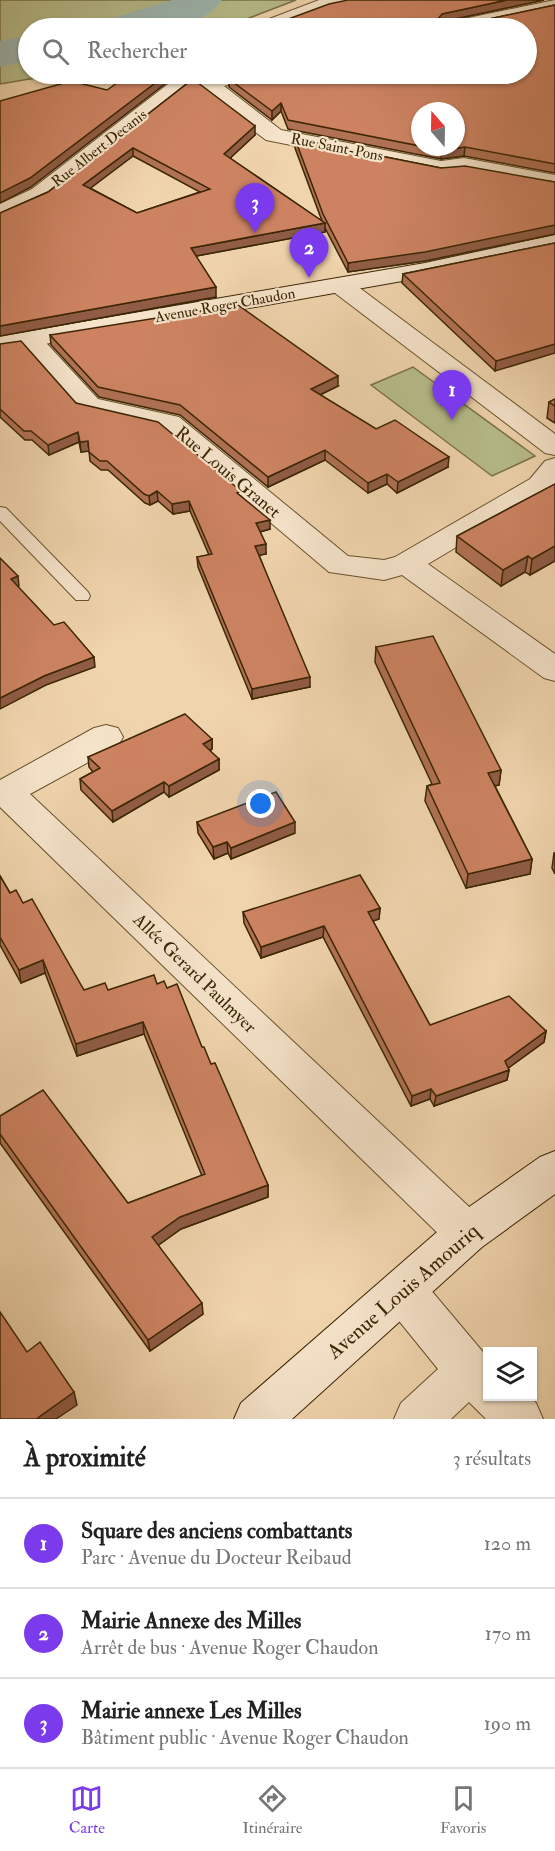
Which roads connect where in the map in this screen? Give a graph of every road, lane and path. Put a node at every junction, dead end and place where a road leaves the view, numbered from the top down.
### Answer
1 (349, 0) edge
2 (555, 4) edge
3 (288, 18) edge
4 (493, 18) edge
5 (188, 84) edge
6 (204, 84) edge
7 (555, 182) edge
8 (0, 213) edge
9 (555, 242) edge
10 (340, 285) junction
11 (28, 339) junction
12 (0, 344) edge
13 (555, 447) edge
14 (555, 467) edge
15 (0, 512) edge
16 (406, 564) junction
17 (82, 596) dead end
18 (555, 670) edge
19 (106, 737) dead end
20 (555, 1170) edge
21 (467, 1233) junction
22 (403, 1291) junction
23 (483, 1385) edge
24 (483, 1386) edge
25 (500, 1401) edge
26 (256, 1419) edge
27 (417, 1419) edge
28 (520, 1419) edge

1 - 3 street
2 - 4 street
5 - 8 street, Rue Albert Decanis
6 - 7 street, Rue Saint-Pons
9 - 10 street, Avenue Roger Chaudon
10 - 11 street, Avenue Roger Chaudon
10 - 13 street
11 - 12 street, Avenue Roger Chaudon
11 - 16 street, Rue Louis Granet
14 - 16 street
15 - 17 lane
16 - 18 street
19 - 21 street, Allée Gerard Paulmyer
20 - 21 street, Avenue Louis Amouriq
21 - 22 street, Avenue Louis Amouriq
22 - 23 street
22 - 26 street, Avenue Louis Amouriq
24 - 27 street
25 - 28 street

